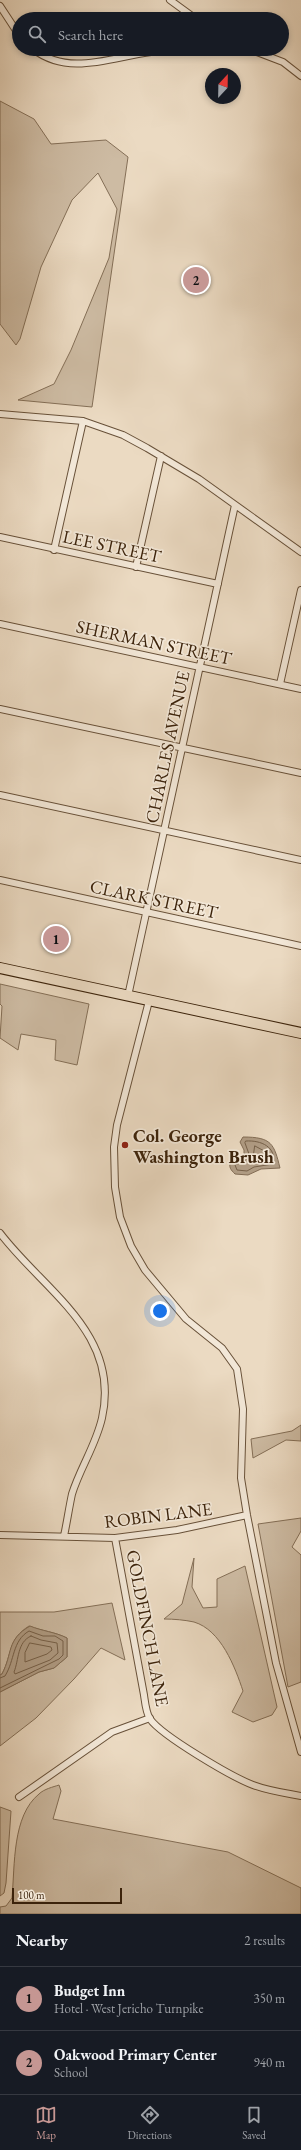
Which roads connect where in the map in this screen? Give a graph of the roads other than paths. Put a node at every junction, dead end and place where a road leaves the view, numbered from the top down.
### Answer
1 (170, 0) edge
2 (0, 6) edge
3 (186, 12) edge
4 (12, 24) edge
5 (46, 56) edge
6 (126, 56) edge
7 (267, 56) edge
8 (301, 76) edge
9 (0, 414) edge
10 (83, 421) junction
11 (161, 456) junction
12 (235, 505) junction
13 (0, 537) edge
14 (54, 550) junction
15 (301, 552) edge
16 (136, 567) junction
17 (218, 584) junction
18 (301, 590) edge
19 (0, 624) edge
20 (200, 667) junction
21 (280, 684) junction
22 (301, 689) edge
23 (0, 709) edge
24 (182, 749) junction
25 (301, 773) edge
26 (0, 795) edge
27 (164, 830) junction
28 (301, 860) edge
29 (0, 880) edge
30 (146, 912) junction
31 (301, 946) edge
32 (0, 968) edge
33 (128, 996) junction
34 (149, 1001) junction
35 (301, 1033) edge
36 (0, 1233) edge
37 (247, 1515) junction
38 (0, 1535) edge
39 (64, 1536) junction
40 (115, 1538) junction
41 (150, 1718) junction
42 (301, 1752) edge
43 (301, 1796) edge
44 (19, 1797) dead end

1 - 3 street
2 - 4 street
5 - 6 street
7 - 8 street
9 - 10 street
10 - 11 street
10 - 14 street
11 - 12 street
11 - 16 street
12 - 15 street
12 - 17 street, CHARLES AVENUE
13 - 14 street, LEE STREET
14 - 16 street, LEE STREET
16 - 17 street, LEE STREET
17 - 20 street, CHARLES AVENUE
18 - 21 street
19 - 20 street, SHERMAN STREET
20 - 21 street, SHERMAN STREET
20 - 24 street, CHARLES AVENUE
21 - 22 street, SHERMAN STREET
23 - 24 street
24 - 25 street
24 - 27 street, CHARLES AVENUE
26 - 27 street
27 - 28 street
27 - 30 street, CHARLES AVENUE
29 - 30 street, CLARK STREET
30 - 31 street, CLARK STREET
30 - 33 street, CHARLES AVENUE
32 - 33 main road
33 - 34 main road
34 - 35 main road
34 - 37 street
36 - 39 street
37 - 40 street, ROBIN LANE
37 - 42 street
38 - 39 street, ROBIN LANE
39 - 40 street, ROBIN LANE
40 - 41 street, GOLDFINCH LANE
41 - 43 street, GOLDFINCH LANE
41 - 44 street

